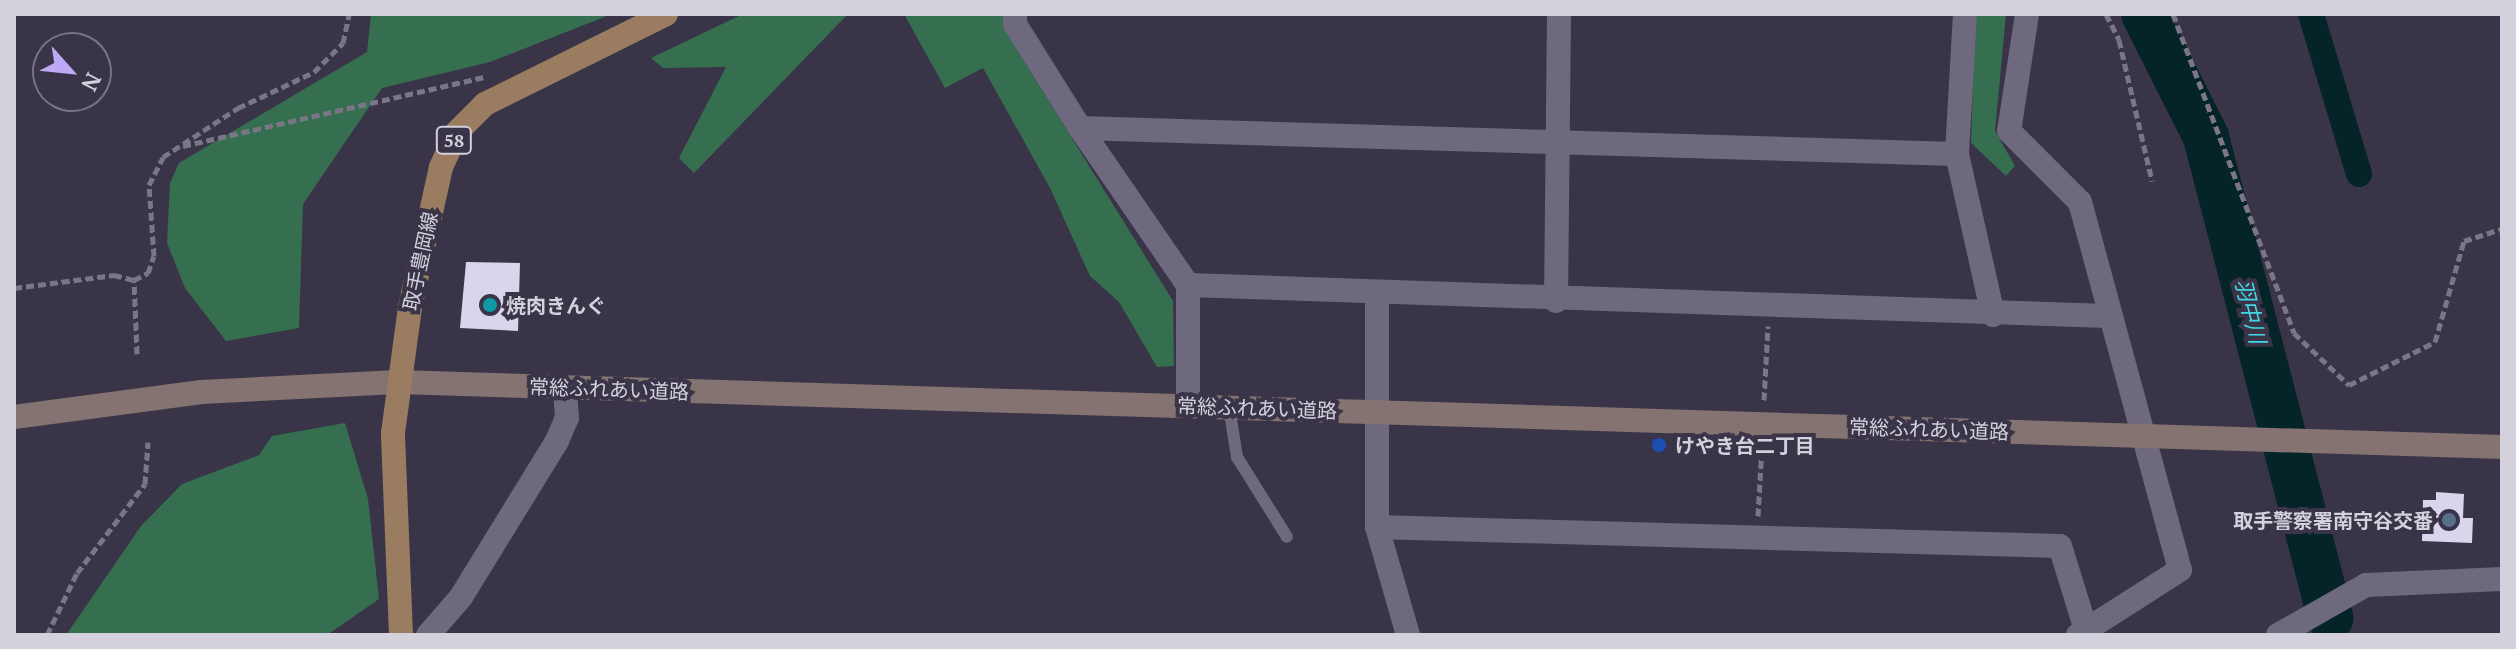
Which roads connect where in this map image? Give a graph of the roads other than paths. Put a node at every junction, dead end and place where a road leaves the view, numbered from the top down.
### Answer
1 (666, 14) edge
2 (1015, 14) edge
3 (1559, 14) edge
4 (1965, 14) edge
5 (2027, 14) edge
6 (1080, 128) junction
7 (1557, 143) junction
8 (1957, 154) junction
9 (1188, 285) junction
10 (1377, 292) junction
11 (1556, 301) junction
12 (1993, 315) junction
13 (2108, 316) junction
14 (398, 382) junction
15 (565, 388) junction
16 (1188, 406) junction
17 (1229, 407) junction
18 (1376, 411) junction
19 (14, 417) edge
20 (2145, 435) junction
21 (2502, 447) edge
22 (1377, 527) junction
23 (1287, 537) dead end
24 (2502, 579) edge
25 (2082, 633) edge
26 (401, 635) edge
27 (428, 635) edge
28 (1408, 635) edge
29 (2278, 635) edge

1 - 14 main road, 取手豊岡線 / 58
2 - 6 street
3 - 7 street
4 - 8 street
5 - 13 street
6 - 7 street
6 - 9 street
7 - 8 street
7 - 11 street
8 - 12 street
9 - 10 street
9 - 16 street
10 - 11 street
10 - 18 street
11 - 12 street
12 - 13 street
13 - 20 street
14 - 15 street, 常総ふれあい道路
14 - 19 street, 常総ふれあい道路
14 - 26 main road, 取手豊岡線 / 58
15 - 16 street, 常総ふれあい道路
15 - 27 street
16 - 17 street, 常総ふれあい道路
17 - 18 street, 常総ふれあい道路
17 - 23 lane
18 - 20 street, 常総ふれあい道路
18 - 22 street
20 - 21 street, 常総ふれあい道路
20 - 25 street
22 - 25 street
22 - 28 street
24 - 29 street

